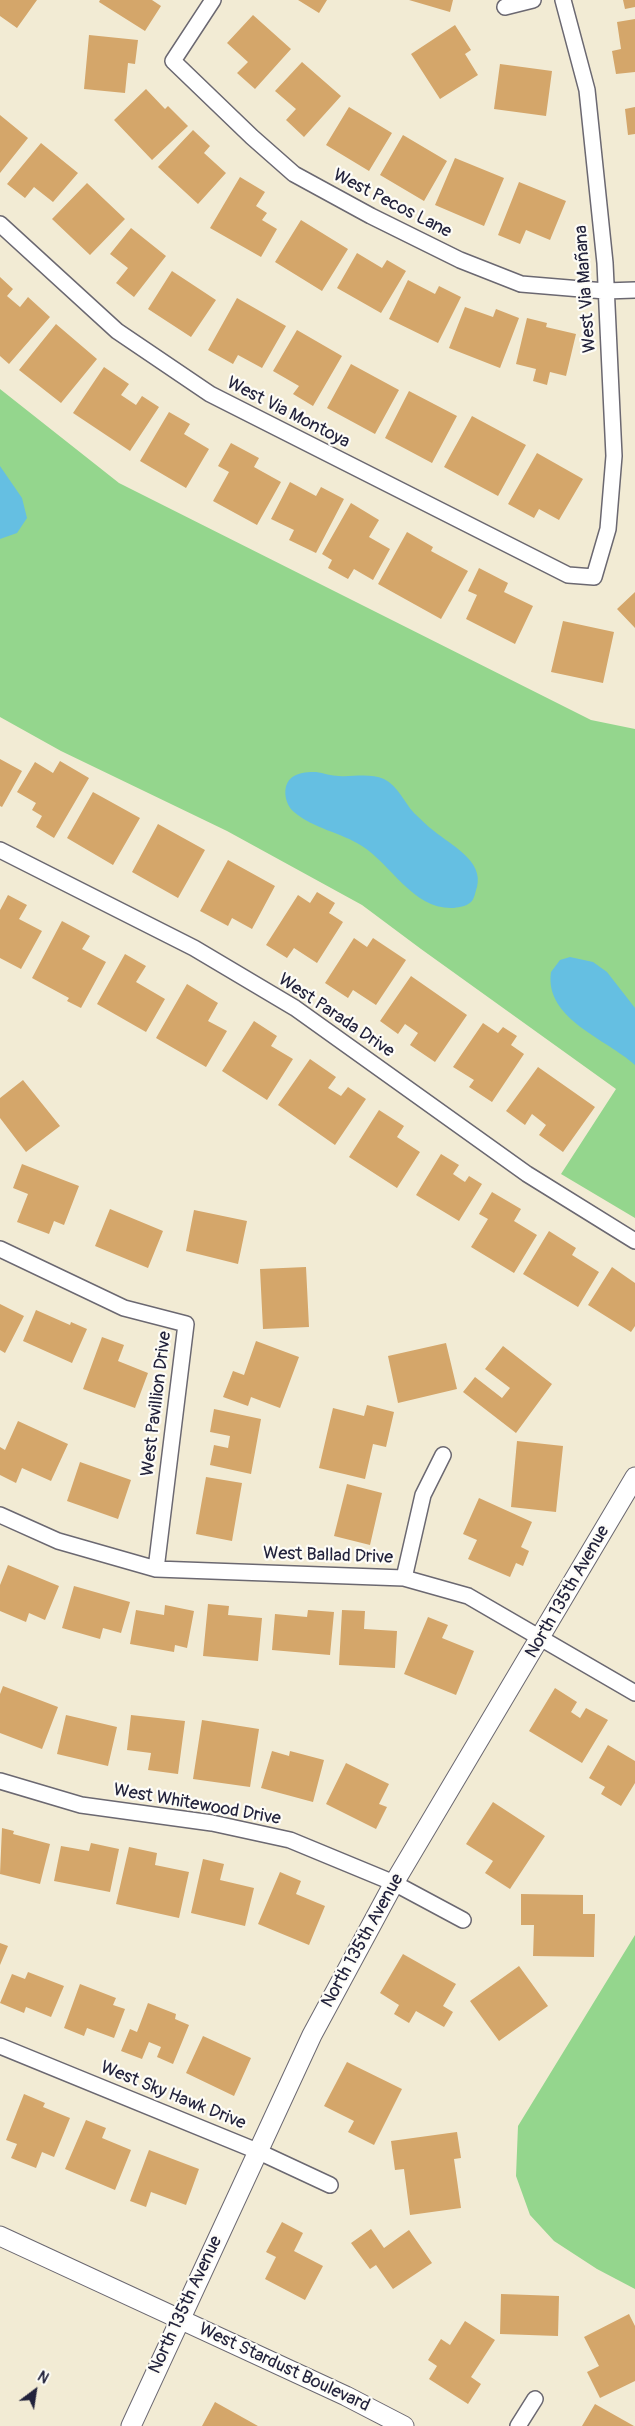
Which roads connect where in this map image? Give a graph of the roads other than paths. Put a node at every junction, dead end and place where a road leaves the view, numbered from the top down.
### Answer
1 (213, 0) edge
2 (534, 0) edge
3 (563, 0) edge
4 (505, 7) dead end
5 (0, 224) edge
6 (635, 290) edge
7 (605, 291) junction
8 (594, 577) joint
9 (0, 850) edge
10 (635, 1241) edge
11 (0, 1248) edge
12 (443, 1455) dead end
13 (635, 1477) edge
14 (0, 1515) edge
15 (156, 1569) junction
16 (404, 1578) junction
17 (540, 1638) junction
18 (635, 1692) edge
19 (0, 1782) edge
20 (394, 1883) junction
21 (464, 1920) dead end
22 (0, 2046) edge
23 (257, 2151) junction
24 (330, 2185) dead end
25 (0, 2236) edge
26 (180, 2318) junction
27 (535, 2399) dead end
28 (131, 2426) edge
29 (404, 2426) edge
30 (518, 2426) edge

1 - 7 street, West Pecos Lane
2 - 4 street
3 - 7 street, West Via Mañana
5 - 8 street, West Via Montoya
6 - 7 street, West Pecos Lane
7 - 8 street, West Via Mañana
9 - 10 street, West Parada Drive
11 - 15 street, West Pavillion Drive
12 - 16 street
13 - 17 street, North 135th Avenue
14 - 15 street, West Ballad Drive
15 - 16 street, West Ballad Drive
16 - 17 street, West Ballad Drive
17 - 18 street, West Ballad Drive
17 - 20 street, North 135th Avenue
19 - 20 street, West Whitewood Drive
20 - 21 street, West Whitewood Drive
20 - 23 street, North 135th Avenue
22 - 23 street, West Sky Hawk Drive
23 - 24 street, West Sky Hawk Drive
23 - 26 street, North 135th Avenue
25 - 26 street, West Stardust Boulevard
26 - 28 street, North 135th Avenue
26 - 29 street, West Stardust Boulevard
27 - 30 street

